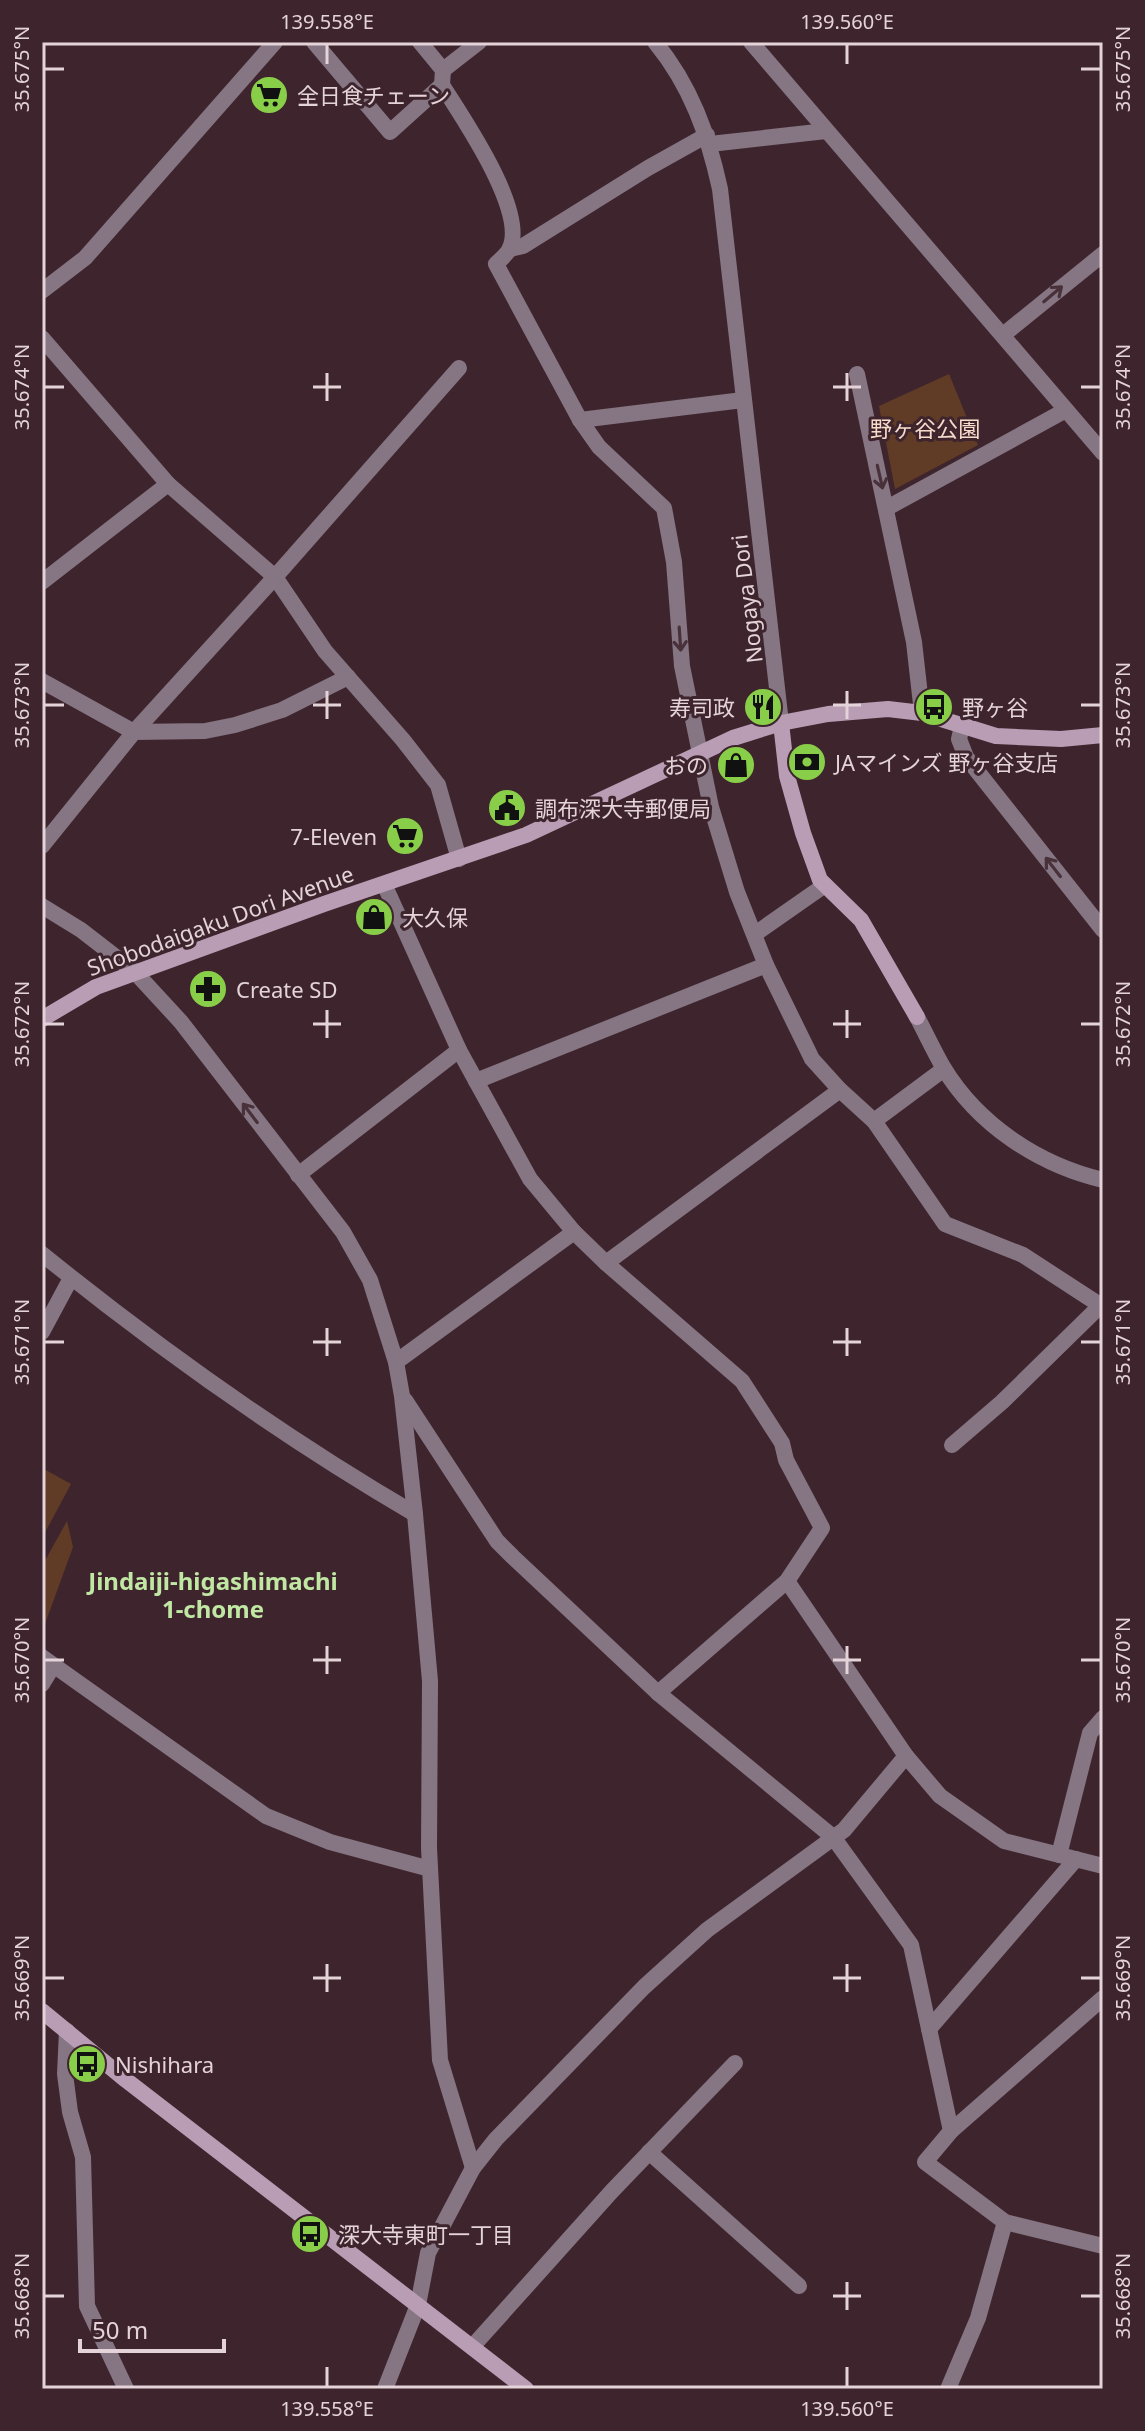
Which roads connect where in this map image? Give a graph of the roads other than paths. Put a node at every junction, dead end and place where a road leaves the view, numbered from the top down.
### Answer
1 (275, 42) edge
2 (314, 42) edge
3 (420, 42) edge
4 (479, 42) edge
5 (655, 42) edge
6 (751, 42) edge
7 (442, 78) junction
8 (826, 131) junction
9 (708, 139) junction
10 (510, 249) junction
11 (1103, 254) edge
12 (42, 291) edge
13 (1003, 335) junction
14 (42, 338) edge
15 (459, 368) dead end
16 (857, 374) dead end
17 (743, 400) junction
18 (1066, 410) junction
19 (580, 420) junction
20 (1103, 453) edge
21 (168, 484) junction
22 (887, 508) junction
23 (275, 577) junction
24 (42, 582) edge
25 (348, 677) junction
26 (42, 681) edge
27 (922, 713) junction
28 (781, 723) junction
29 (134, 732) junction
30 (960, 733) junction
31 (1103, 735) edge
32 (701, 752) junction
33 (42, 846) edge
34 (459, 859) junction
35 (384, 884) junction
36 (825, 885) junction
37 (42, 906) edge
38 (1102, 929) edge
39 (755, 934) junction
40 (766, 965) junction
41 (134, 971) junction
42 (42, 1019) edge
43 (459, 1050) junction
44 (944, 1069) junction
45 (476, 1081) junction
46 (840, 1090) junction
47 (874, 1121) junction
48 (298, 1175) junction
49 (1103, 1180) edge
50 (574, 1232) junction
51 (42, 1254) edge
52 (606, 1263) junction
53 (71, 1278) junction
54 (1102, 1307) edge
55 (42, 1332) edge
56 (396, 1362) junction
57 (402, 1396) junction
58 (952, 1445) dead end
59 (415, 1514) junction
60 (787, 1581) junction
61 (48, 1662) edge
62 (42, 1684) edge
63 (658, 1693) junction
64 (1103, 1718) edge
65 (906, 1756) junction
66 (833, 1837) junction
67 (1068, 1857) junction
68 (1103, 1866) edge
69 (430, 1869) junction
70 (1103, 1998) edge
71 (42, 2011) edge
72 (929, 2029) junction
73 (67, 2031) junction
74 (735, 2063) dead end
75 (951, 2131) junction
76 (649, 2152) junction
77 (473, 2168) junction
78 (1005, 2222) junction
79 (1103, 2246) edge
80 (799, 2286) dead end
81 (418, 2305) junction
82 (472, 2347) junction
83 (126, 2389) edge
84 (385, 2389) edge
85 (526, 2389) edge
86 (948, 2389) edge

1 - 12 street
2 - 7 street
3 - 7 street
4 - 7 street
5 - 9 street, Nogaya Dori
6 - 8 street
7 - 10 street
8 - 9 street
8 - 13 street
9 - 10 street
9 - 17 street, Nogaya Dori
10 - 19 street
13 -> 11 street
13 - 18 street
14 - 21 street
15 - 23 street
16 -> 22 street
17 - 19 street
17 - 28 street, Nogaya Dori
18 - 20 street
18 - 22 street
19 -> 32 street
21 - 23 street
21 - 24 street
22 - 27 street
23 - 25 street
23 - 29 street
25 - 29 street
25 - 34 street
26 - 29 street
27 - 28 street, Shobodaigaku Dori Avenue
27 - 30 street, Shobodaigaku Dori Avenue
28 - 32 street, Shobodaigaku Dori Avenue
28 - 36 street, Nogaya Dori
29 - 33 street
30 - 31 street, Shobodaigaku Dori Avenue
38 -> 30 street
32 - 34 street, Shobodaigaku Dori Avenue
32 - 39 street
34 - 35 street, Shobodaigaku Dori Avenue
35 - 41 street, Shobodaigaku Dori Avenue
35 - 43 street
36 - 39 street
36 - 44 street, Nogaya Dori
37 - 41 street
39 - 40 street
40 - 45 street
40 - 46 street
41 - 42 street, Shobodaigaku Dori Avenue
48 -> 41 street
43 - 45 street
43 - 48 street
44 - 47 street
44 - 49 street, Nogaya Dori
45 - 50 street
46 - 47 street
46 - 52 street
47 - 54 street
48 - 56 street
50 - 52 street
50 - 56 street
51 - 53 street
52 - 60 street
53 - 55 street
53 - 59 street
54 - 58 street
56 - 57 street
57 - 59 street
57 - 63 street
59 - 69 street
60 - 63 street
60 - 65 street
61 - 62 street
61 - 69 street
63 - 66 street
64 - 67 street
65 - 66 street
65 - 67 street
66 - 72 street
66 - 77 street
67 - 68 street
67 - 72 street
69 - 77 street
70 - 75 street
71 - 73 street
72 - 75 street
73 - 81 street
73 - 83 street
74 - 76 street
75 - 78 street
76 - 80 street
76 - 82 street
77 - 81 street
78 - 79 street
78 - 86 street
81 - 82 street
81 - 84 street
82 - 85 street

